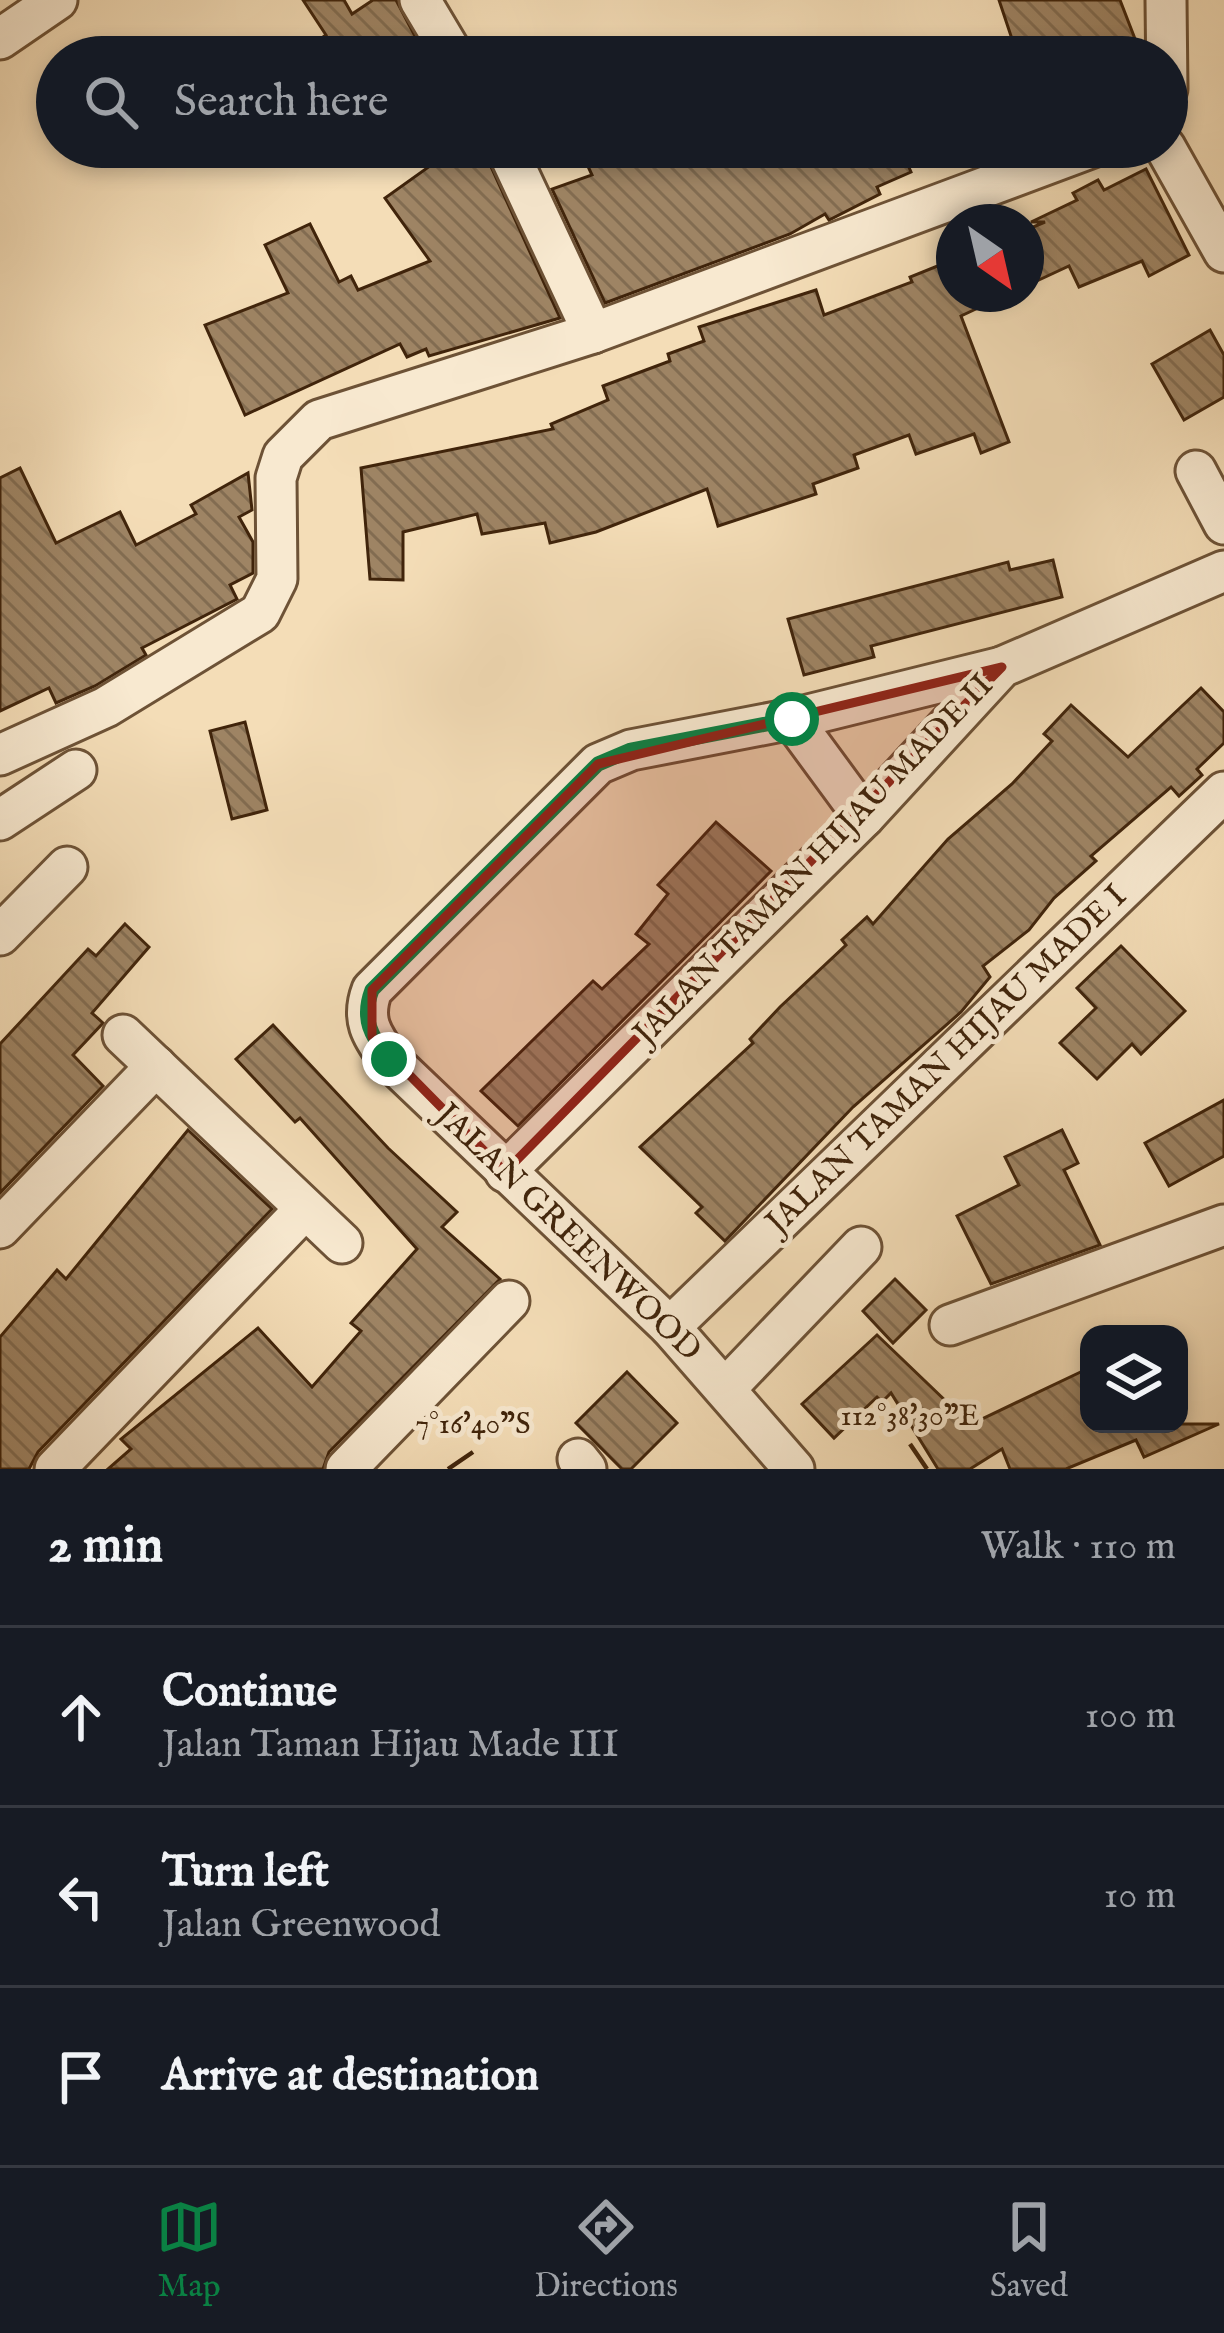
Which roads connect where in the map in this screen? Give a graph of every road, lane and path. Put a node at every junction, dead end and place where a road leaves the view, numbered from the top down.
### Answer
1 (57, 0) edge
2 (420, 0) edge
3 (1166, 0) edge
4 (441, 36) edge
5 (1166, 36) edge
6 (0, 39) edge
7 (516, 168) edge
8 (1037, 168) edge
9 (1177, 168) edge
10 (1224, 253) edge
11 (593, 333) junction
12 (1196, 471) dead end
13 (1224, 524) edge
14 (1224, 571) edge
15 (1002, 667) junction
16 (792, 719) junction
17 (0, 755) edge
18 (76, 770) dead end
19 (1224, 792) edge
20 (864, 818) junction
21 (0, 820) edge
22 (67, 867) dead end
23 (0, 935) edge
24 (123, 1035) dead end
25 (156, 1066) junction
26 (506, 1172) junction
27 (305, 1209) junction
28 (1224, 1225) edge
29 (0, 1228) edge
30 (342, 1243) dead end
31 (861, 1247) dead end
32 (508, 1301) dead end
33 (950, 1325) dead end
34 (670, 1327) junction
35 (726, 1388) junction
36 (55, 1469) edge
37 (346, 1469) edge
38 (794, 1469) edge

1 - 6 street
2 - 4 street
3 - 5 street
7 - 11 street
8 - 11 street
9 - 10 street
11 - 17 street
12 - 13 street
14 - 15 street, JALAN TAMAN HIJAU MADE II
15 - 16 street
15 - 20 street, JALAN TAMAN HIJAU MADE II
16 - 20 street
16 - 26 street, JALAN GREENWOOD
18 - 21 street
19 - 34 street, JALAN TAMAN HIJAU MADE I
20 - 26 street, JALAN TAMAN HIJAU MADE II
22 - 23 street
24 - 25 street
25 - 27 street
25 - 29 street
26 - 34 street, JALAN GREENWOOD
27 - 30 street
27 - 36 street
28 - 33 street
31 - 35 street
32 - 37 street
34 - 35 street, JALAN GREENWOOD
35 - 38 street, JALAN GREENWOOD

